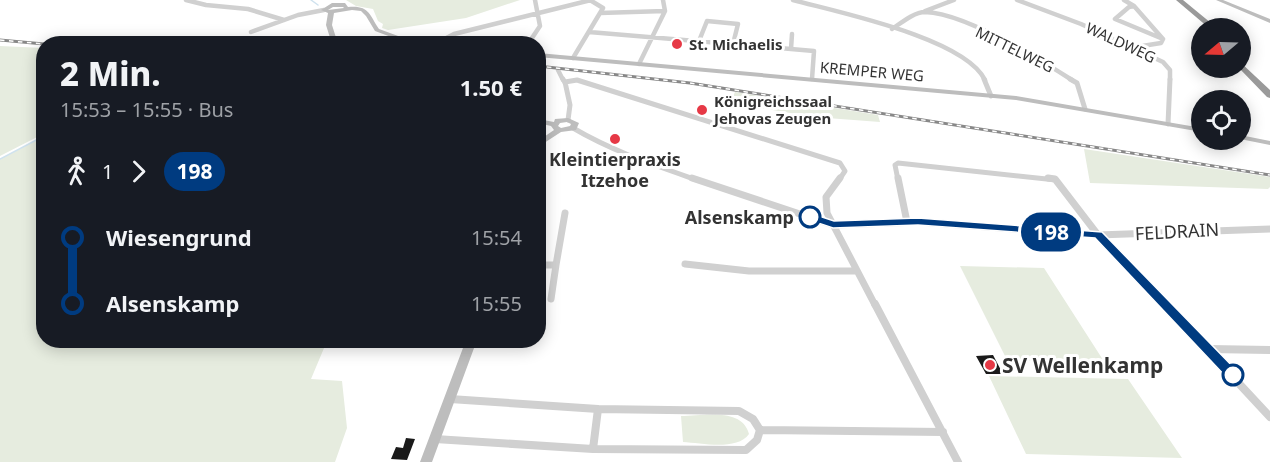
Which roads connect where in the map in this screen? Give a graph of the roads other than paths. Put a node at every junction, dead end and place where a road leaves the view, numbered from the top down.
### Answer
1 (186, 0) edge
2 (535, 0) edge
3 (591, 0) edge
4 (663, 0) edge
5 (793, 0) edge
6 (816, 0) edge
7 (954, 0) edge
8 (1017, 0) edge
9 (1124, 0) edge
10 (1171, 0) edge
11 (1179, 0) edge
12 (1219, 0) edge
13 (340, 2) edge
14 (805, 4) junction
15 (1134, 6) junction
16 (346, 8) junction
17 (324, 10) junction
18 (664, 11) junction
19 (331, 12) junction
20 (925, 12) junction
21 (600, 13) junction
22 (536, 14) junction
23 (1192, 18) edge
24 (1201, 18) edge
25 (284, 20) junction
26 (1270, 21) edge
27 (892, 29) junction
28 (251, 32) dead end
29 (589, 32) junction
30 (792, 34) dead end
31 (332, 36) edge
32 (394, 36) edge
33 (450, 36) edge
34 (533, 36) edge
35 (652, 37) junction
36 (1162, 39) junction
37 (699, 41) junction
38 (733, 44) junction
39 (1134, 47) junction
40 (791, 49) junction
41 (546, 56) edge
42 (573, 58) junction
43 (639, 64) junction
44 (1251, 65) edge
45 (558, 70) dead end
46 (1251, 75) edge
47 (812, 79) junction
48 (565, 83) junction
49 (1270, 83) edge
50 (1270, 95) edge
51 (991, 96) junction
52 (1085, 109) junction
53 (568, 120) junction
54 (546, 124) edge
55 (1168, 124) junction
56 (556, 127) junction
57 (573, 128) junction
58 (1191, 128) edge
59 (546, 137) edge
60 (1251, 139) edge
61 (1270, 143) edge
62 (565, 213) dead end
63 (907, 222) junction
64 (833, 225) junction
65 (1270, 229) edge
66 (1098, 235) junction
67 (685, 264) dead end
68 (546, 265) edge
69 (556, 265) junction
70 (856, 271) junction
71 (551, 300) dead end
72 (469, 348) edge
73 (1270, 348) edge
74 (1209, 349) junction
75 (450, 399) junction
76 (597, 409) junction
77 (1270, 417) edge
78 (760, 430) junction
79 (943, 432) junction
80 (435, 439) junction
81 (593, 449) junction
82 (426, 462) edge
83 (958, 462) edge

1 - 25 street
2 - 22 street
3 - 21 street
3 - 22 street
4 - 18 street
5 - 14 street
6 - 14 street
7 - 20 street
8 - 39 street, WALDWEG
9 - 15 street
10 - 23 highway
11 - 24 highway
12 - 26 street
13 - 16 street
13 - 17 street
14 - 27 street
15 - 36 street
15 - 36 street
16 - 19 street
16 - 32 street
17 - 19 street
17 - 25 street
18 - 21 street
18 - 35 street
19 - 31 street
20 - 27 street
20 - 52 street, MITTELWEG
21 - 29 street
22 - 33 street
22 - 34 street
25 - 28 street
27 - 51 street
29 - 35 street
29 - 42 street
30 - 40 street
35 - 37 street
35 - 43 street
36 - 39 street
37 - 38 street
37 - 38 street
38 - 40 street
39 - 55 street, WALDWEG
40 - 47 street
41 - 42 street, KREMPER WEG
42 - 43 street, KREMPER WEG
43 - 47 street, KREMPER WEG
44 - 49 highway
45 - 48 street
46 - 50 highway
47 - 51 street, KREMPER WEG
48 - 53 street
48 - 64 street
51 - 52 street, KREMPER WEG
52 - 55 street, KREMPER WEG
53 - 56 street
53 - 57 street
54 - 56 street
55 - 58 street, KREMPER WEG
56 - 57 street
56 - 59 street
57 - 64 street
60 - 61 street
62 - 69 street
63 - 64 street, FELDRAIN
63 - 66 street, FELDRAIN
63 - 66 street
64 - 70 street
65 - 66 street, FELDRAIN
66 - 74 street
67 - 70 street
68 - 69 street
69 - 71 street
70 - 79 street
72 - 75 street
73 - 74 street
74 - 77 street
75 - 76 street
75 - 80 street
76 - 78 street
76 - 81 street
78 - 79 street
78 - 81 street
79 - 83 street
80 - 81 street
80 - 82 street

